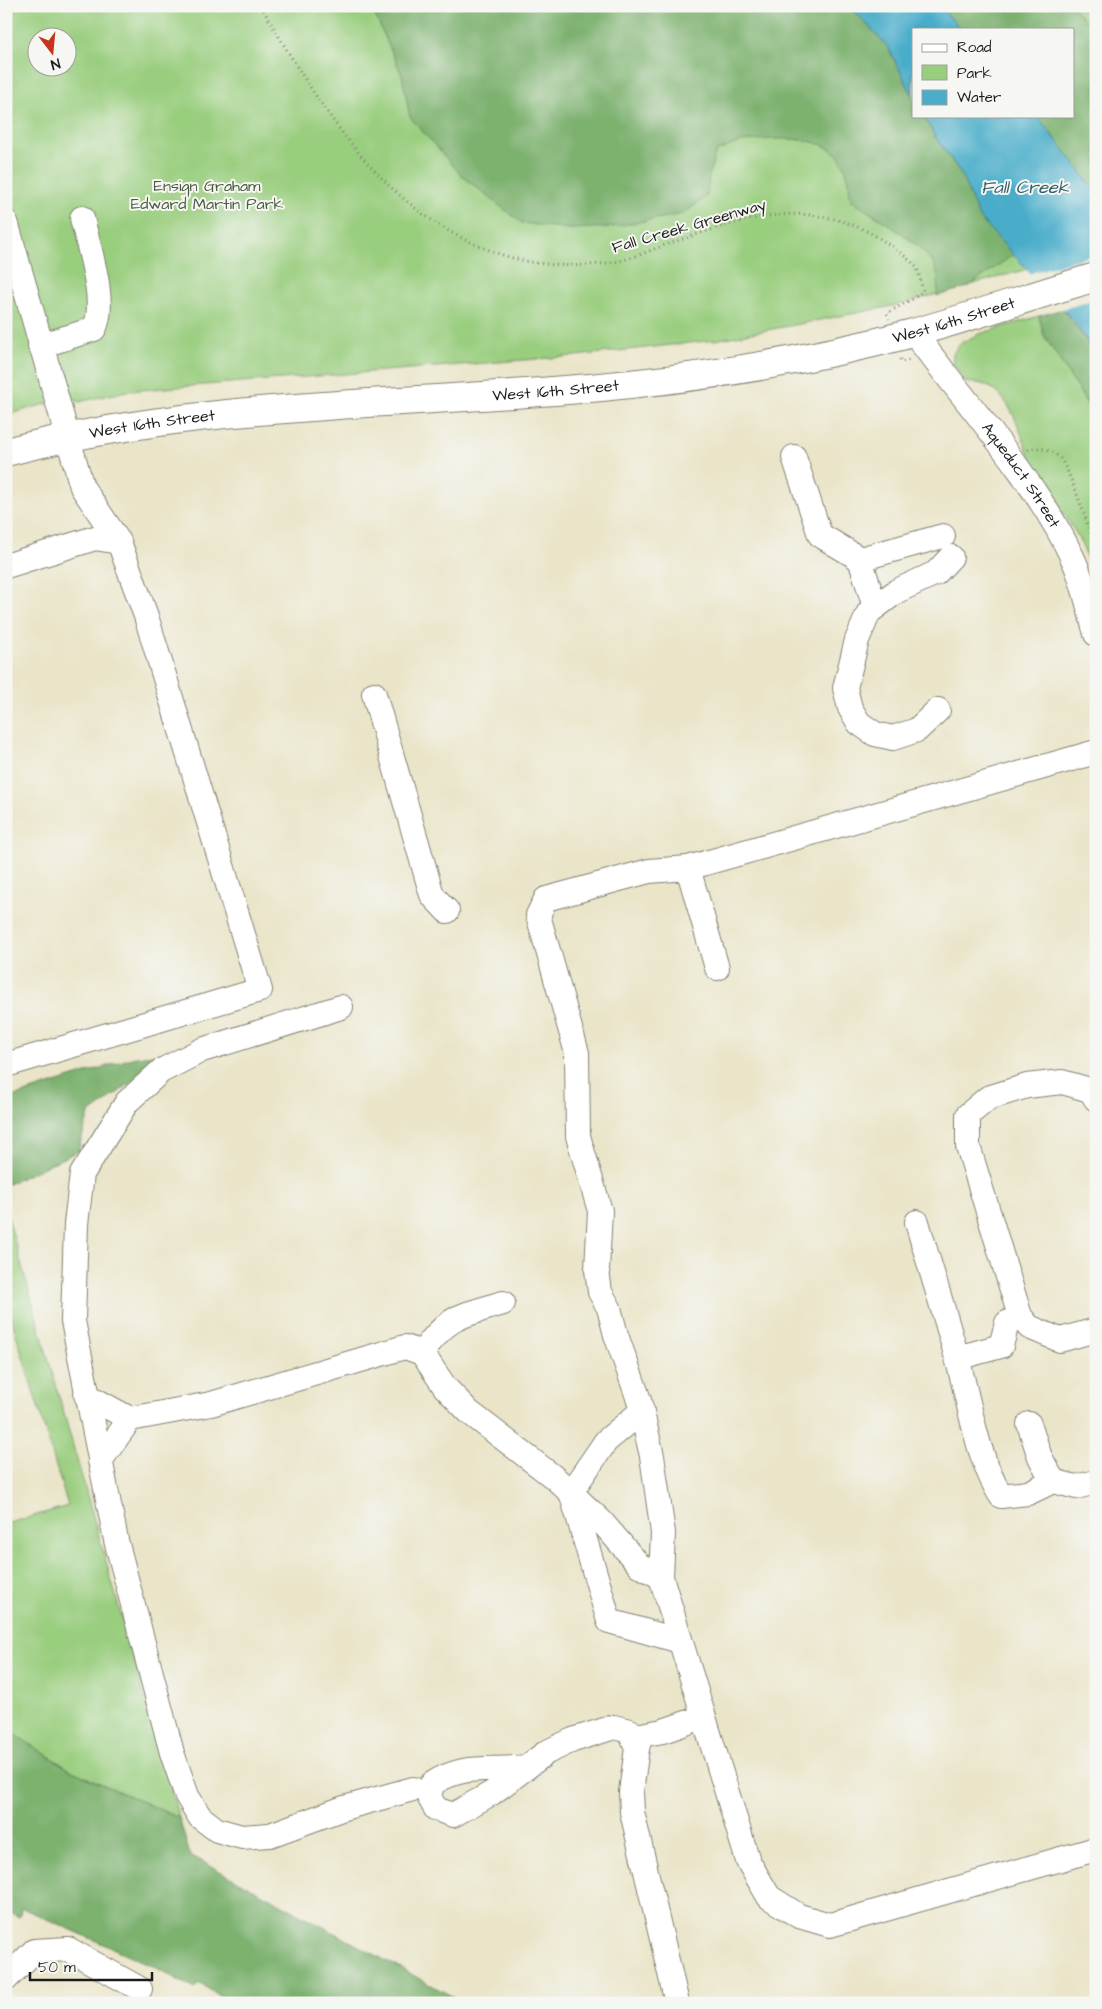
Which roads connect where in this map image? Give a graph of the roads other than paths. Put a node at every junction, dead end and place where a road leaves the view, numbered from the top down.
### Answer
1 (82, 218) dead end
2 (6, 222) edge
3 (1096, 277) edge
4 (914, 333) junction
5 (40, 346) junction
6 (66, 436) junction
7 (6, 452) edge
8 (794, 457) dead end
9 (119, 542) junction
10 (860, 559) junction
11 (6, 566) edge
12 (876, 607) junction
13 (1096, 634) edge
14 (374, 694) dead end
15 (938, 710) dead end
16 (1096, 752) edge
17 (688, 868) junction
18 (447, 911) dead end
19 (717, 968) dead end
20 (341, 1007) dead end
21 (6, 1064) edge
22 (1096, 1099) edge
23 (916, 1222) dead end
24 (503, 1303) dead end
25 (1020, 1316) junction
26 (1096, 1330) edge
27 (422, 1353) junction
28 (957, 1358) junction
29 (86, 1394) junction
30 (642, 1410) junction
31 (130, 1419) junction
32 (1029, 1424) dead end
33 (100, 1461) junction
34 (1053, 1481) junction
35 (1096, 1482) edge
36 (571, 1492) junction
37 (660, 1577) junction
38 (680, 1641) junction
39 (703, 1717) junction
40 (636, 1738) junction
41 (527, 1767) junction
42 (425, 1790) junction
43 (1096, 1849) edge
44 (6, 1979) edge
45 (140, 1989) dead end
46 (677, 2003) edge

1 - 5 street
2 - 5 street
3 - 4 main road, West 16th Street
4 - 6 main road, West 16th Street
4 - 13 street, Aqueduct Street
5 - 6 street
6 - 7 main road, West 16th Street
6 - 9 street
8 - 10 street
9 - 11 street
9 - 21 street
10 - 12 street
10 - 12 street
12 - 15 street
14 - 18 street
16 - 17 street
17 - 19 street
17 - 30 street
20 - 29 street
22 - 25 street
23 - 28 street
24 - 27 street
25 - 26 street
25 - 28 street
27 - 31 street
27 - 36 street
28 - 34 street
29 - 31 street
29 - 33 street
30 - 36 street
30 - 37 street
31 - 33 street
32 - 34 street
33 - 42 street
34 - 35 street
36 - 37 street
36 - 38 street
37 - 38 street
38 - 39 street
39 - 40 street
39 - 43 street
40 - 41 street
40 - 46 street
41 - 42 street
41 - 42 street
44 - 45 street

